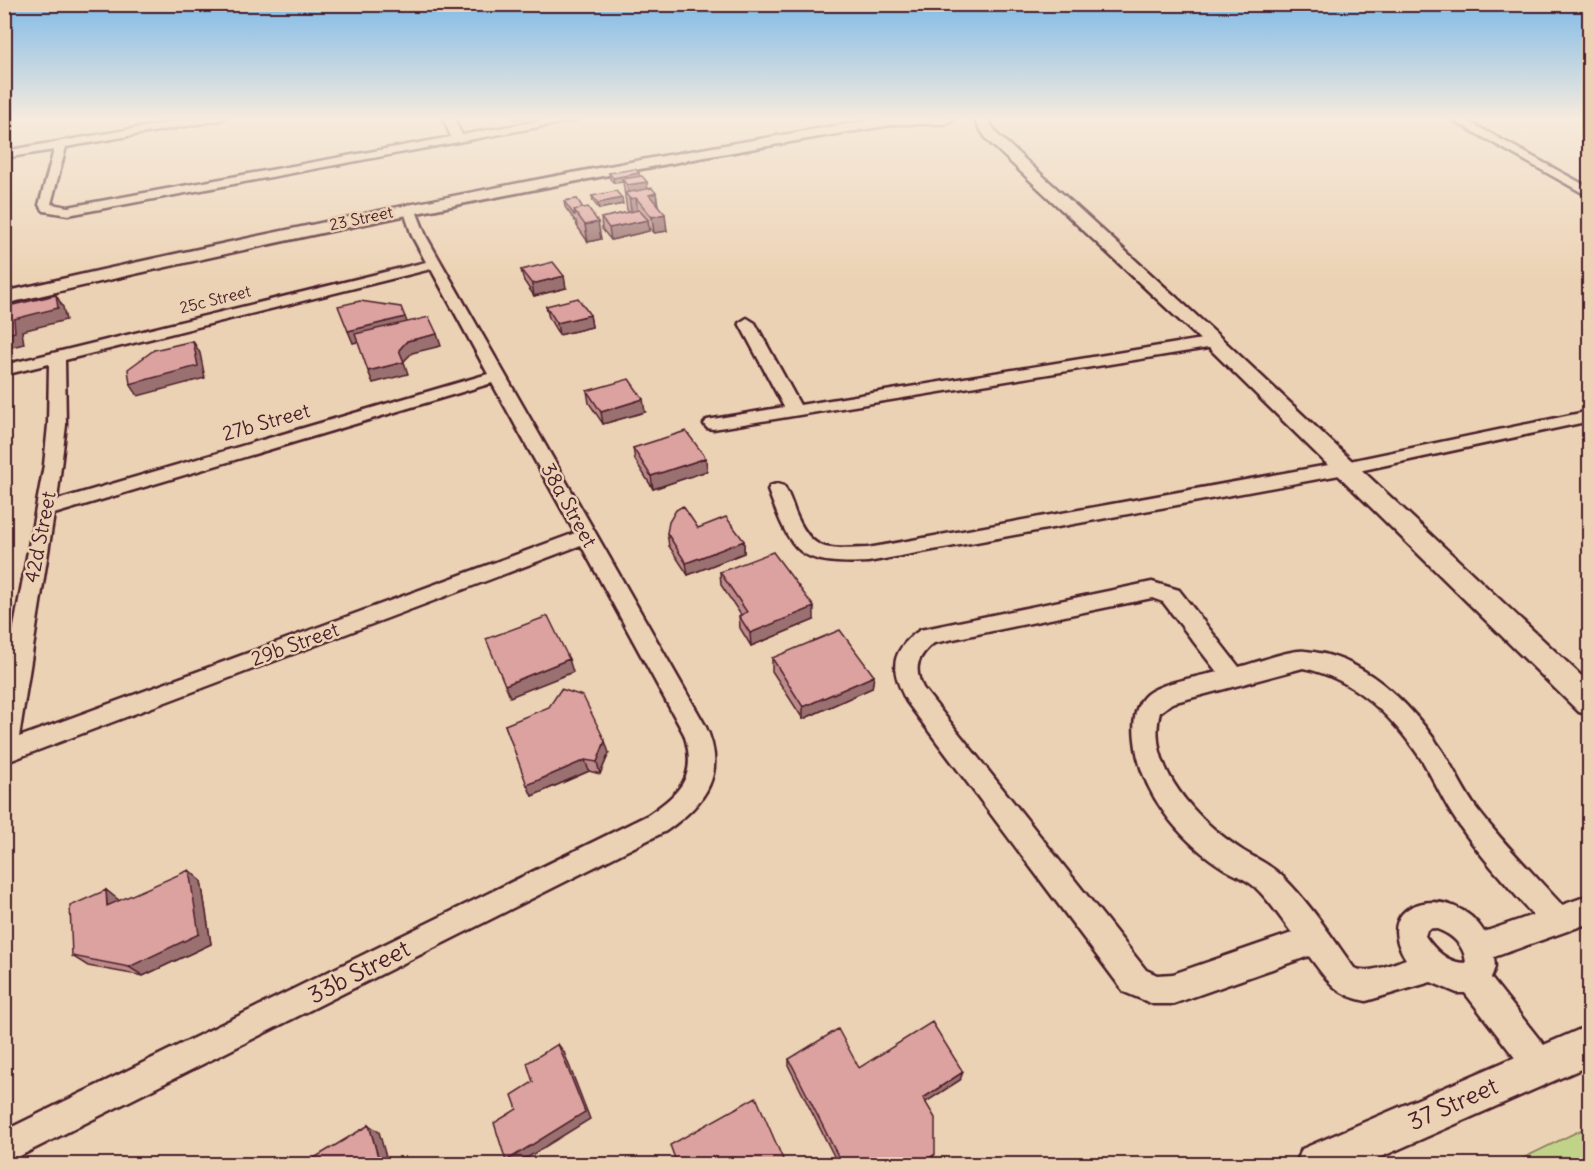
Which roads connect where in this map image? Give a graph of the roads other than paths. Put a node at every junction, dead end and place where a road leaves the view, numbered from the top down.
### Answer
1 (54, 172) edge
2 (275, 172) edge
3 (594, 172) edge
4 (1031, 172) edge
5 (1551, 172) edge
6 (1590, 193) edge
7 (403, 210) junction
8 (435, 264) junction
9 (4, 298) edge
10 (747, 324) dead end
11 (1214, 342) junction
12 (57, 357) junction
13 (4, 370) edge
14 (498, 376) junction
15 (794, 410) junction
16 (1590, 416) edge
17 (713, 424) dead end
18 (1345, 468) junction
19 (777, 490) dead end
20 (46, 510) junction
21 (586, 536) junction
22 (1233, 676) junction
23 (1590, 703) edge
24 (4, 752) edge
25 (700, 779) joint
26 (1590, 909) edge
27 (1557, 921) junction
28 (1314, 940) junction
29 (1479, 948) junction
30 (1431, 967) junction
31 (1471, 977) junction
32 (1590, 1045) edge
33 (1540, 1065) junction
34 (4, 1149) edge
35 (1317, 1164) edge

1 - 2 street
3 - 7 street, 23 Street
4 - 11 street
5 - 6 street
7 - 8 street, 38a Street
7 - 9 street, 23 Street
8 - 12 street, 25c Street
8 - 14 street, 38a Street
10 - 15 street
11 - 15 street
11 - 18 street
12 - 13 street, 25c Street
12 - 20 street, 42d Street
14 - 20 street, 27b Street
14 - 21 street, 38a Street
15 - 17 street
16 - 18 street
18 - 19 street
18 - 23 street
20 - 24 street, 42d Street
21 - 24 street, 29b Street
21 - 25 street, 38a Street
22 - 27 street
22 - 28 street
22 - 28 street
25 - 34 street, 33b Street
26 - 27 street
27 - 29 street
28 - 30 street
29 - 30 street
29 - 31 street
30 - 31 street
31 - 33 street
32 - 33 street, 37 Street
33 - 35 street, 37 Street

